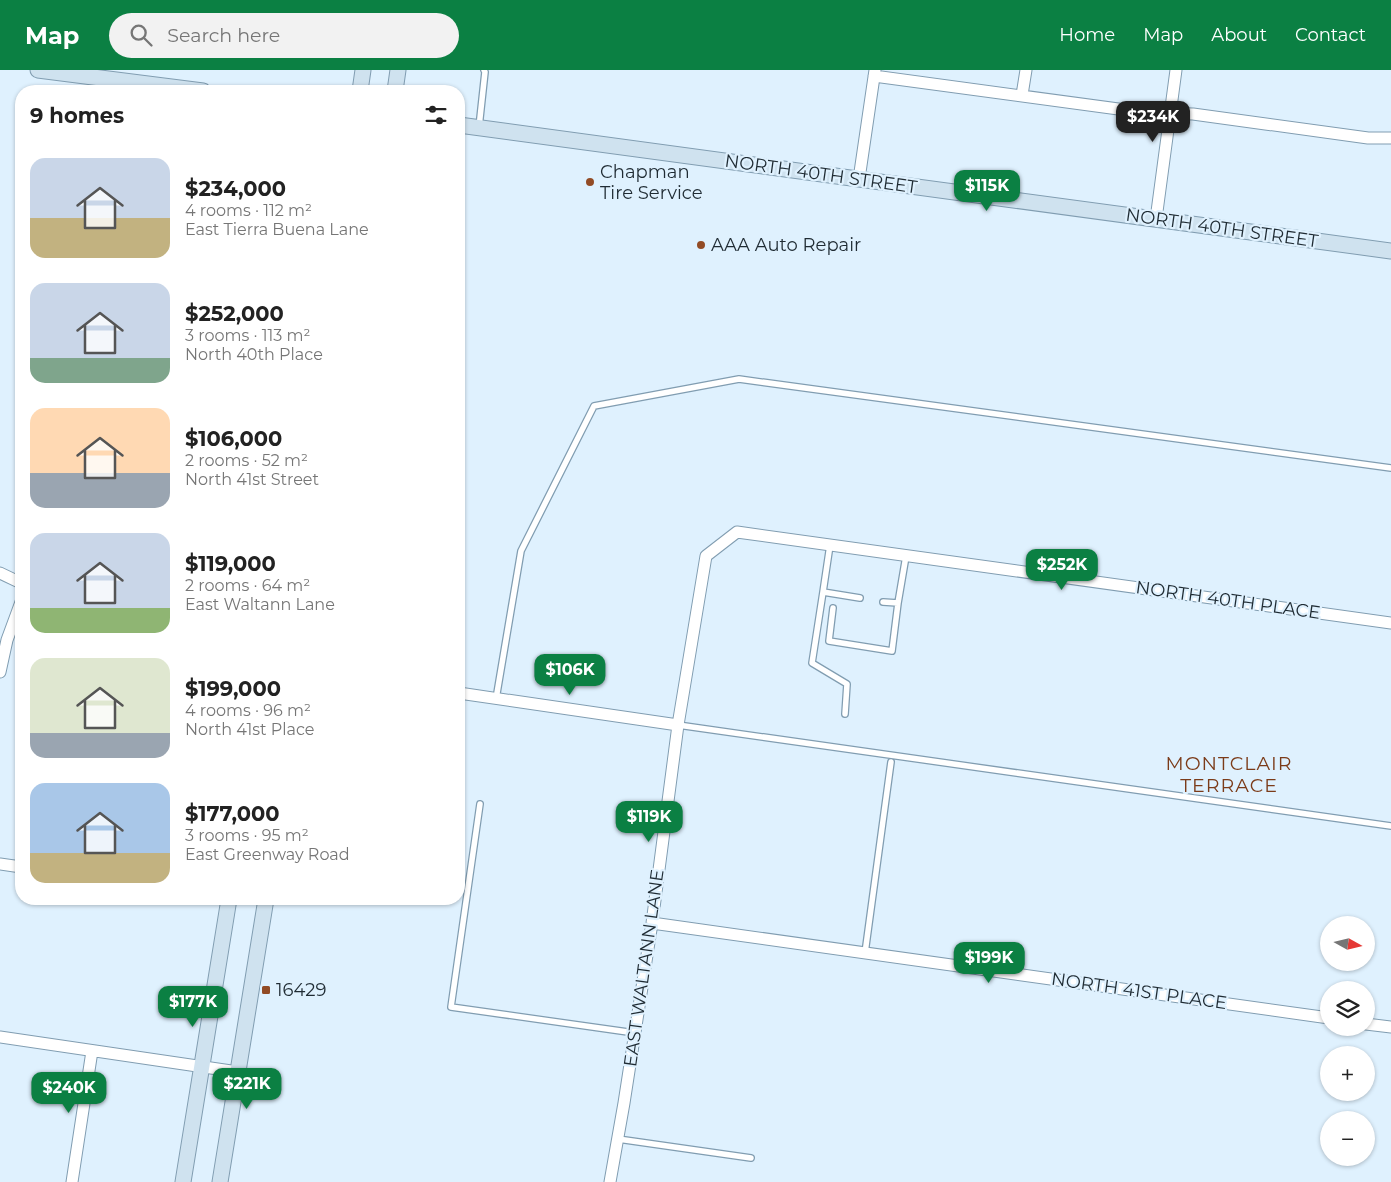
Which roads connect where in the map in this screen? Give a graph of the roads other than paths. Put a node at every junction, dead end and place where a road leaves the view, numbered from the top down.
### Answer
1 (38, 70) edge
2 (362, 70) edge
3 (398, 70) edge
4 (484, 70) edge
5 (1026, 70) edge
6 (1176, 70) edge
7 (874, 73) edge
8 (156, 85) edge
9 (361, 85) edge
10 (396, 85) edge
11 (1022, 95) junction
12 (1170, 114) junction
13 (465, 126) edge
14 (479, 127) junction
15 (1391, 138) edge
16 (859, 179) junction
17 (1156, 219) junction
18 (1391, 251) edge
19 (1391, 468) edge
20 (738, 532) joint
21 (830, 545) junction
22 (906, 556) junction
23 (0, 572) edge
24 (15, 580) edge
25 (823, 592) junction
26 (860, 598) dead end
27 (883, 602) dead end
28 (898, 603) junction
29 (833, 608) dead end
30 (15, 618) edge
31 (1391, 623) edge
32 (0, 672) edge
33 (465, 694) edge
34 (496, 698) junction
35 (845, 714) dead end
36 (678, 724) junction
37 (891, 762) dead end
38 (480, 804) dead end
39 (1391, 826) edge
40 (0, 864) edge
41 (15, 866) edge
42 (228, 905) edge
43 (265, 905) edge
44 (652, 923) junction
45 (865, 953) junction
46 (1320, 1017) edge
47 (1375, 1025) edge
48 (1391, 1027) edge
49 (635, 1033) junction
50 (0, 1037) edge
51 (92, 1051) junction
52 (203, 1067) junction
53 (238, 1072) junction
54 (618, 1139) junction
55 (751, 1158) dead end
56 (72, 1182) edge
57 (183, 1182) edge
58 (220, 1182) edge
59 (610, 1182) edge

1 - 8 main road
2 - 9 main road
3 - 10 main road
4 - 14 lane
5 - 11 street
6 - 12 street
7 - 11 street
7 - 16 street
11 - 12 street
12 - 15 street
12 - 17 street
13 - 14 main road, NORTH 40TH STREET
14 - 16 main road, NORTH 40TH STREET
16 - 17 main road, NORTH 40TH STREET
17 - 18 main road, NORTH 40TH STREET
19 - 34 lane
20 - 21 street, NORTH 40TH PLACE
20 - 36 street, EAST WALTANN LANE
21 - 22 street, NORTH 40TH PLACE
21 - 25 lane
22 - 28 lane
22 - 31 street, NORTH 40TH PLACE
23 - 24 street
25 - 26 lane
25 - 35 lane
27 - 28 lane
28 - 29 lane
30 - 32 street
33 - 34 street
34 - 36 street
36 - 39 lane
36 - 44 street, EAST WALTANN LANE
37 - 45 lane
38 - 49 lane
40 - 41 street
42 - 52 main road
43 - 53 main road
44 - 45 street, NORTH 41ST PLACE
44 - 49 street, EAST WALTANN LANE
45 - 46 street, NORTH 41ST PLACE
47 - 48 street
49 - 54 street, EAST WALTANN LANE
50 - 51 street
51 - 52 street
51 - 56 street
52 - 53 street
52 - 57 main road
53 - 58 main road
54 - 55 lane
54 - 59 street, EAST WALTANN LANE

